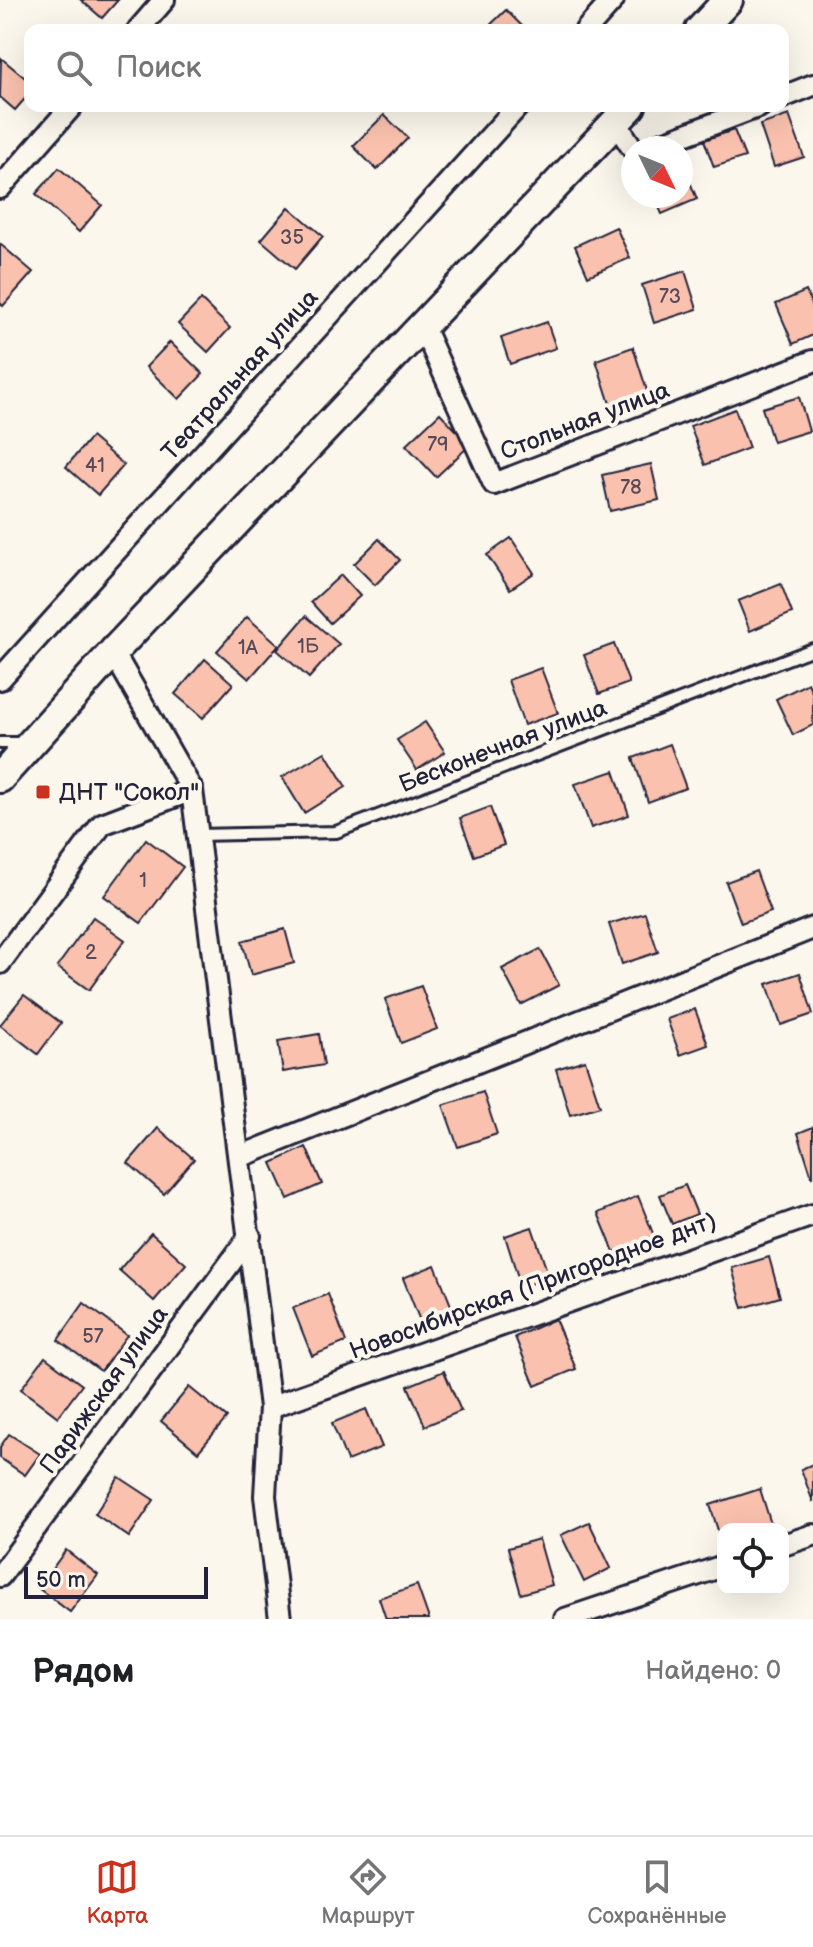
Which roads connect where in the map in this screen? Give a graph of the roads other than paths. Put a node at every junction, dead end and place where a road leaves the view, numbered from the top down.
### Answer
1 (164, 0) edge
2 (613, 0) edge
3 (728, 0) edge
4 (143, 24) edge
5 (591, 24) edge
6 (706, 24) edge
7 (813, 85) edge
8 (789, 95) edge
9 (67, 112) edge
10 (513, 112) edge
11 (744, 112) edge
12 (624, 114) edge
13 (630, 136) edge
14 (681, 136) edge
15 (0, 188) edge
16 (422, 325) junction
17 (813, 361) edge
18 (813, 649) edge
19 (113, 652) junction
20 (0, 679) edge
21 (0, 743) edge
22 (29, 743) junction
23 (0, 778) edge
24 (192, 790) junction
25 (198, 835) junction
26 (813, 928) edge
27 (0, 963) edge
28 (239, 1157) junction
29 (813, 1215) edge
30 (250, 1236) junction
31 (270, 1407) junction
32 (813, 1535) edge
33 (789, 1543) edge
34 (717, 1568) edge
35 (0, 1576) edge
36 (280, 1619) edge
37 (565, 1619) edge

1 - 4 street
2 - 5 street
3 - 6 street
7 - 8 street
9 - 15 street
10 - 20 street, Театральная улица
11 - 14 street
12 - 13 street
12 - 16 street
16 - 17 street, Стольная улица
16 - 19 street
18 - 25 lane, Бесконечная улица
19 - 22 street
19 - 24 street
21 - 22 lane
22 - 23 street
24 - 25 street
24 - 27 street
25 - 28 street
26 - 28 street
28 - 30 street
29 - 31 street, Новосибирская (Пригородное днт)
30 - 31 street
30 - 35 street, Парижская улица
31 - 36 street
32 - 33 street
34 - 37 street

